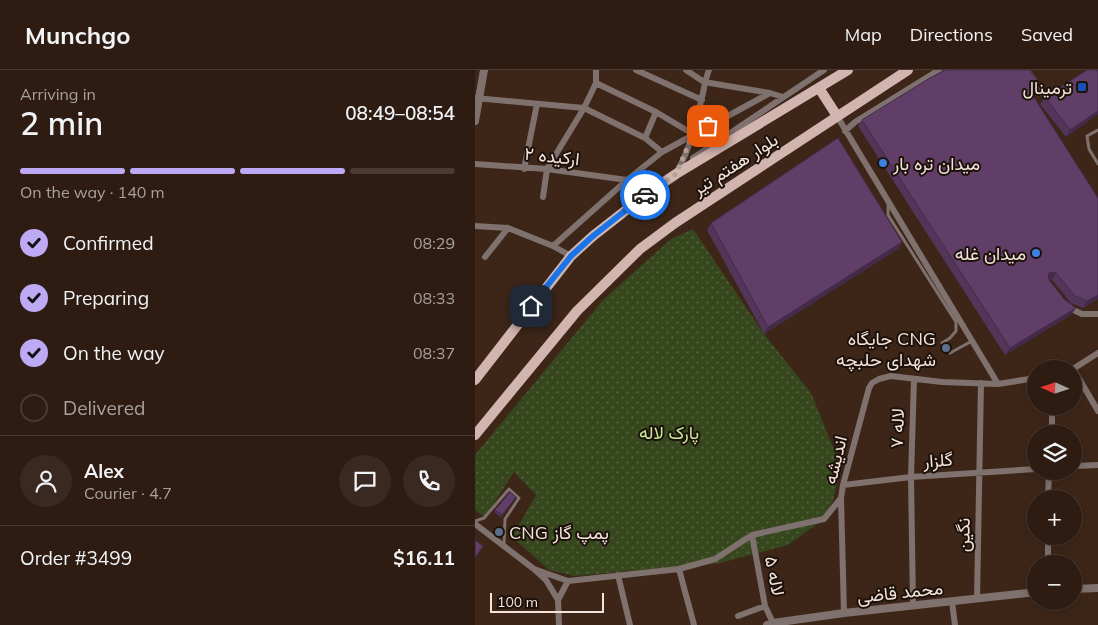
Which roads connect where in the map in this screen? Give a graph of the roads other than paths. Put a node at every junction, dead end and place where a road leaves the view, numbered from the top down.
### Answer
1 (484, 70) edge
2 (596, 70) edge
3 (636, 70) edge
4 (686, 70) edge
5 (709, 70) edge
6 (824, 70) edge
7 (848, 70) edge
8 (908, 70) edge
9 (939, 70) edge
10 (1027, 70) edge
11 (704, 82) junction
12 (596, 83) junction
13 (819, 88) junction
14 (1042, 92) dead end
15 (770, 93) junction
16 (783, 97) junction
17 (477, 98) edge
18 (702, 100) junction
19 (537, 104) junction
20 (584, 108) junction
21 (656, 112) junction
22 (837, 116) junction
23 (475, 122) edge
24 (1098, 130) edge
25 (845, 131) junction
26 (693, 134) junction
27 (645, 138) junction
28 (662, 152) junction
29 (475, 164) edge
30 (1098, 164) edge
31 (524, 168) junction
32 (547, 169) junction
33 (678, 171) junction
34 (627, 180) junction
35 (543, 197) dead end
36 (888, 201) junction
37 (475, 226) edge
38 (507, 228) junction
39 (553, 246) junction
40 (571, 256) junction
41 (485, 257) dead end
42 (1063, 302) edge
43 (1098, 314) edge
44 (973, 341) junction
45 (1098, 353) edge
46 (1083, 364) edge
47 (914, 379) junction
48 (1027, 379) edge
49 (475, 380) edge
50 (981, 383) junction
51 (998, 384) junction
52 (1083, 385) edge
53 (1098, 411) edge
54 (475, 436) edge
55 (1098, 465) edge
56 (1082, 466) edge
57 (1027, 469) edge
58 (979, 472) junction
59 (911, 478) junction
60 (843, 485) junction
61 (841, 498) junction
62 (475, 523) edge
63 (752, 535) junction
64 (505, 548) junction
65 (679, 568) junction
66 (534, 569) junction
67 (618, 575) junction
68 (568, 581) junction
69 (1098, 588) edge
70 (1082, 589) edge
71 (1027, 593) edge
72 (977, 599) junction
73 (559, 600) junction
74 (952, 602) junction
75 (765, 606) junction
76 (913, 606) junction
77 (844, 613) junction
78 (738, 616) dead end
79 (771, 624) edge
80 (559, 625) edge
81 (630, 625) edge
82 (694, 625) edge
83 (955, 625) edge

1 - 17 street
2 - 12 street
3 - 18 street
4 - 11 street
5 - 11 street
6 - 16 street
7 - 13 main road, بلوار هفتم تیر
8 - 22 main road, بلوار هفتم تیر
9 - 25 street
10 - 14 street
11 - 15 street
11 - 18 street
12 - 20 street
12 - 21 street
13 - 22 main road
13 - 33 main road, بلوار هفتم تیر
15 - 16 street
15 - 26 street
16 - 33 street
17 - 19 street
17 - 23 street
18 - 26 street
19 - 20 street
19 - 31 street
20 - 27 street
20 - 32 street
21 - 26 street
21 - 27 street
22 - 25 street
22 - 54 main road, بلوار هفتم تیر
24 - 30 lane
25 - 36 street
26 - 28 street
26 - 33 street
27 - 28 street
28 - 34 street
29 - 31 street, ارکیده ۲
31 - 32 street, ارکیده ۲
32 - 34 street, ارکیده ۲
32 - 35 street
33 - 40 main road, بلوار هفتم تیر
34 - 39 street
36 - 44 street
36 - 44 lane
37 - 38 street
38 - 39 street
38 - 41 street
39 - 40 street
40 - 49 main road, بلوار هفتم تیر
42 - 43 street
44 - 51 street
45 - 46 street
47 - 50 street, اندیشه
47 - 59 street, لاله ۷
47 - 60 street, اندیشه
48 - 51 street, اندیشه
50 - 51 street, اندیشه
50 - 58 street, نگین
52 - 53 street
55 - 56 street
57 - 58 street, گلزار
58 - 59 street, گلزار
58 - 72 street, نگین
59 - 60 street, گلزار
59 - 76 street, لاله ۷
60 - 61 street, اندیشه
61 - 63 street, اندیشه
61 - 77 street
62 - 64 street
62 - 64 lane
63 - 65 street, اندیشه
63 - 75 street, لاله ۵
64 - 66 street
65 - 67 street, اندیشه
65 - 82 street
66 - 68 street
66 - 73 street
67 - 68 street, اندیشه
67 - 81 street
68 - 73 street
69 - 70 street
71 - 72 street, محمد قاضی
72 - 74 street, محمد قاضی
73 - 80 street
74 - 76 street, محمد قاضی
74 - 83 street
75 - 78 street
75 - 79 street, لاله ۵
76 - 77 street, محمد قاضی
77 - 79 street, محمد قاضی

